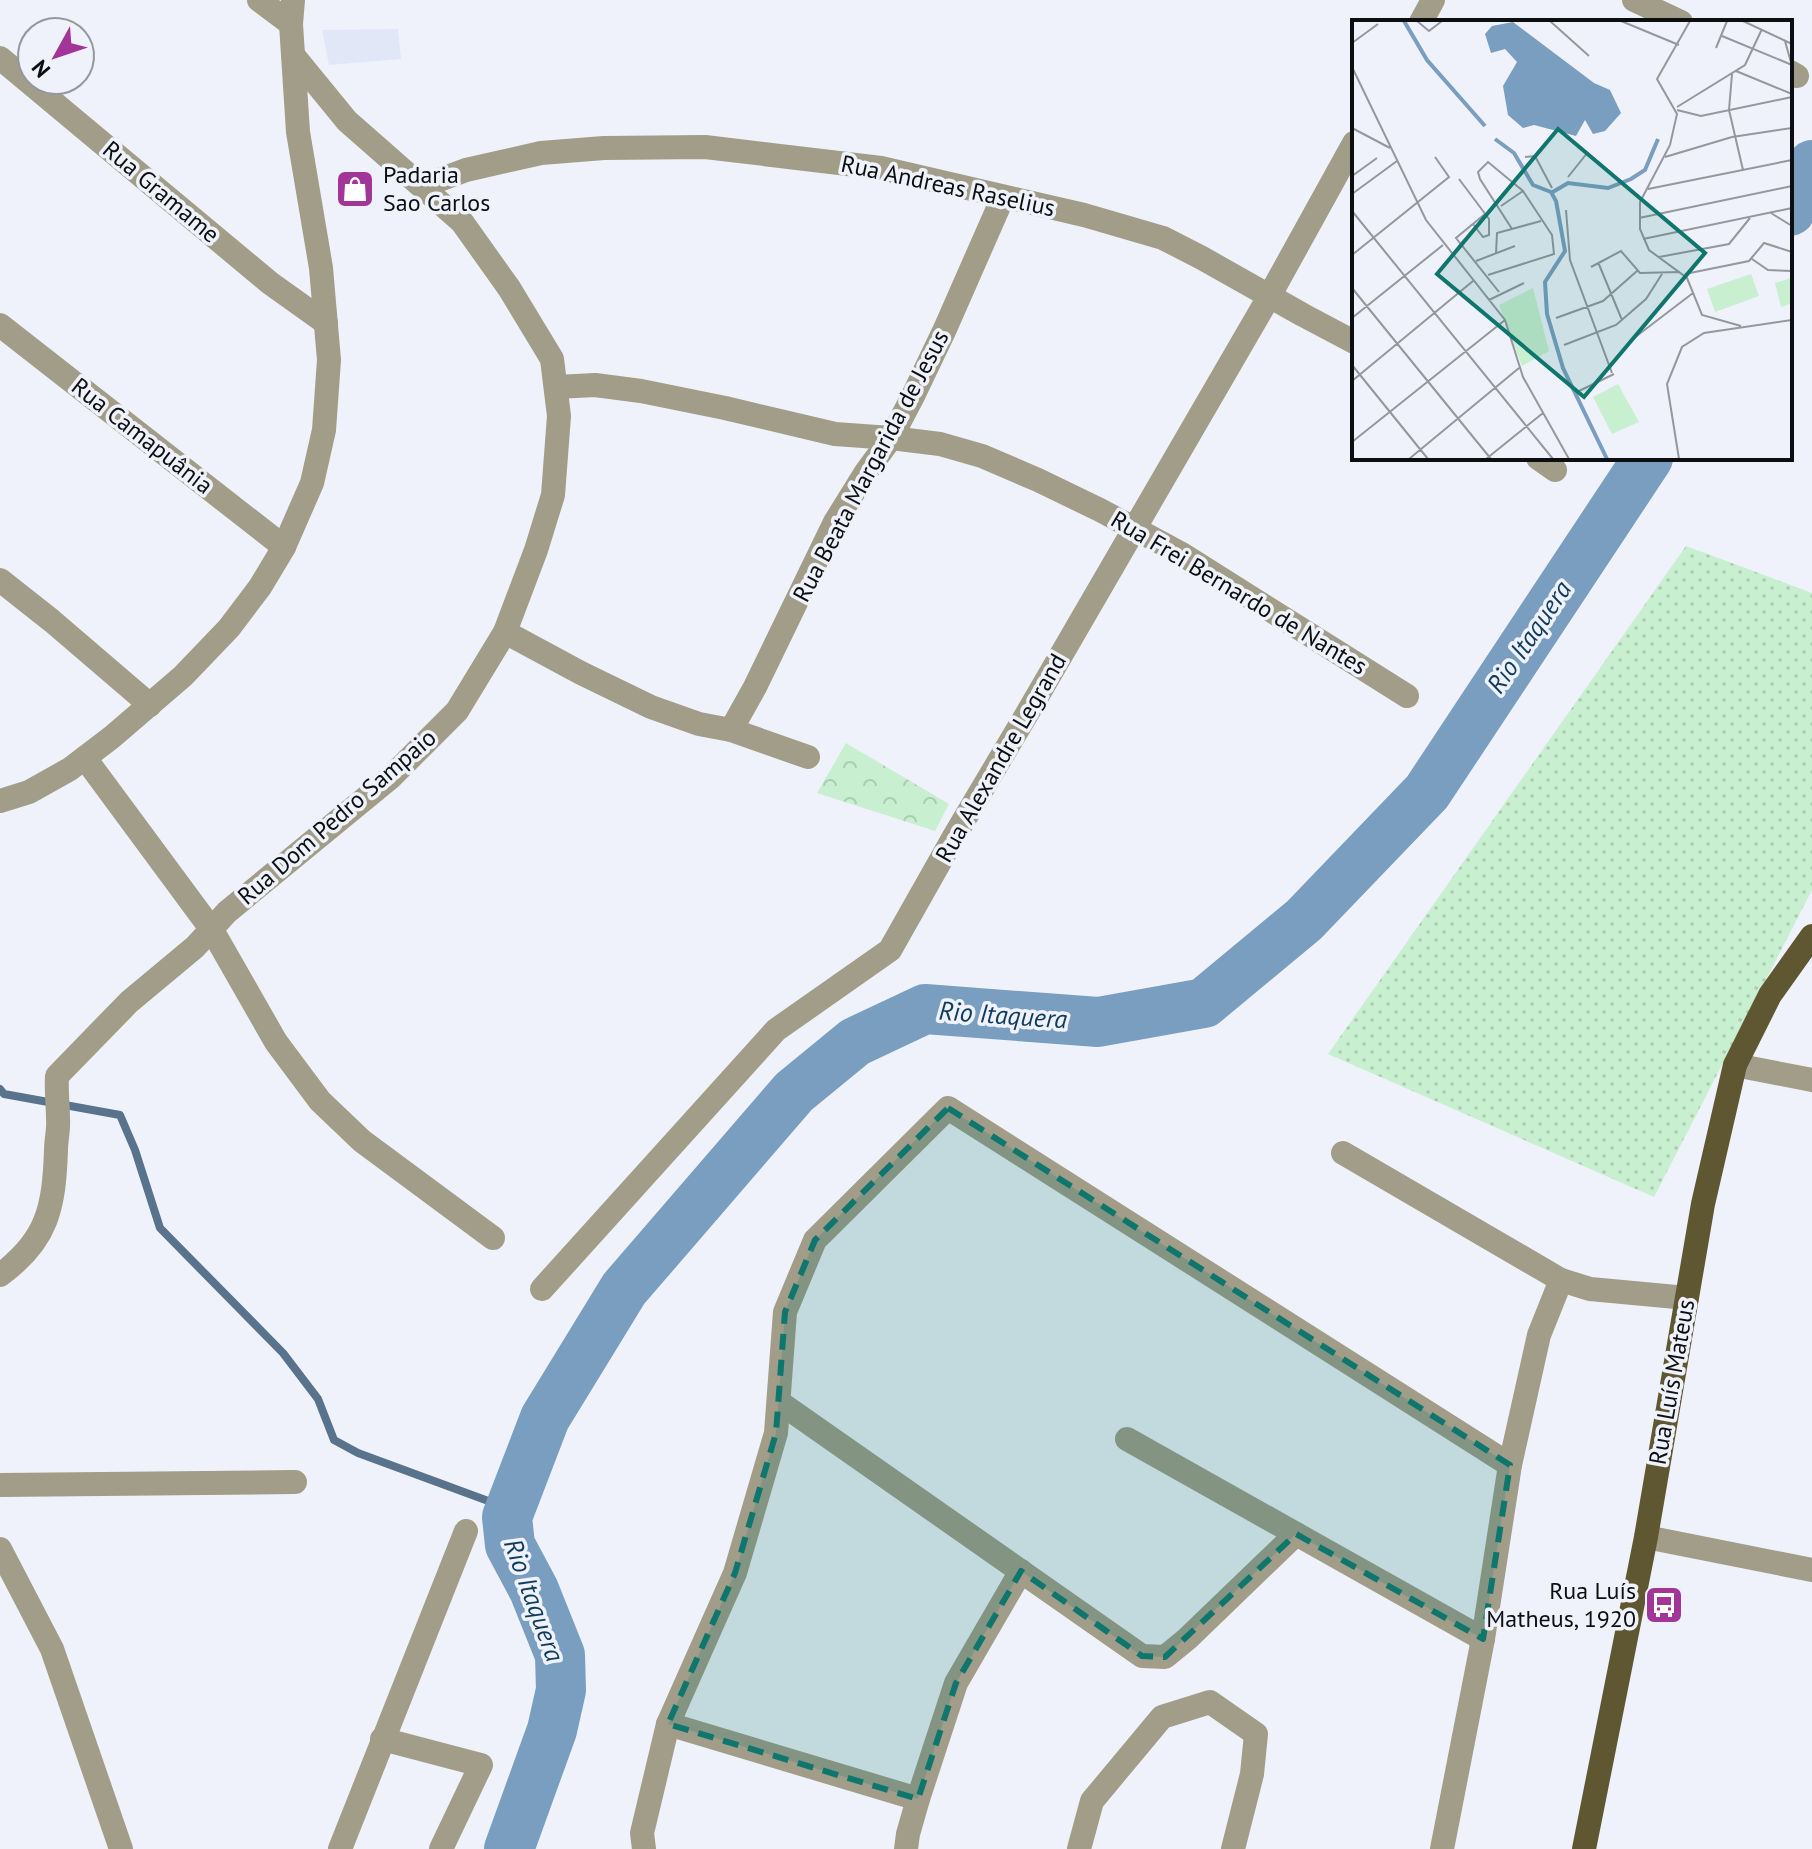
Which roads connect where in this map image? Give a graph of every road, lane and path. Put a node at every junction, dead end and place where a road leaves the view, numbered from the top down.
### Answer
1 (259, 0) edge
2 (1433, 0) edge
3 (1634, 0) edge
4 (292, 12) edge
5 (1422, 20) edge
6 (1677, 20) edge
7 (293, 55) junction
8 (0, 58) edge
9 (1352, 147) edge
10 (423, 186) junction
11 (1003, 197) junction
12 (1270, 295) junction
13 (326, 323) junction
14 (0, 325) edge
15 (1352, 341) edge
16 (556, 387) junction
17 (891, 438) junction
18 (1136, 528) junction
19 (284, 547) junction
20 (0, 580) edge
21 (505, 632) junction
22 (1407, 696) dead end
23 (150, 705) junction
24 (731, 730) junction
25 (808, 757) dead end
26 (85, 758) junction
27 (0, 801) edge
28 (212, 930) junction
29 (1812, 936) edge
30 (1735, 1065) junction
31 (1812, 1080) edge
32 (1343, 1153) dead end
33 (493, 1238) dead end
34 (0, 1275) edge
35 (1561, 1280) junction
36 (542, 1289) dead end
37 (1687, 1298) junction
38 (779, 1402) junction
39 (1127, 1439) dead end
40 (1510, 1465) junction
41 (295, 1482) dead end
42 (0, 1485) edge
43 (466, 1531) dead end
44 (1296, 1534) junction
45 (1646, 1537) junction
46 (0, 1549) edge
47 (1812, 1570) edge
48 (1021, 1571) junction
49 (1483, 1639) junction
50 (668, 1724) junction
51 (382, 1739) junction
52 (918, 1799) junction
53 (121, 1849) edge
54 (340, 1849) edge
55 (441, 1849) edge
56 (644, 1849) edge
57 (906, 1849) edge
58 (1079, 1849) edge
59 (1233, 1849) edge
60 (1442, 1849) edge
61 (1584, 1849) edge

1 - 4 street
2 - 5 street
3 - 6 street
4 - 7 street
7 - 10 street, Rua Dom Pedro Sampaio
7 - 13 street
8 - 13 street, Rua Gramame
9 - 12 street, Rua Alexandre Legrand
10 - 11 street, Rua Andreas Raselius
10 - 16 street, Rua Dom Pedro Sampaio
11 - 12 street, Rua Andreas Raselius
11 - 17 street, Rua Beata Margarida de Jesus
12 - 15 street, Rua Andreas Raselius
12 - 18 street, Rua Alexandre Legrand
13 - 19 street
14 - 19 street, Rua Camapuânia
16 - 17 street, Rua Frei Bernardo de Nantes
16 - 21 street, Rua Dom Pedro Sampaio
17 - 18 street, Rua Frei Bernardo de Nantes
17 - 24 street, Rua Beata Margarida de Jesus
18 - 22 street, Rua Frei Bernardo de Nantes
18 - 36 street, Rua Alexandre Legrand
19 - 23 street
20 - 23 street
21 - 24 street
21 - 28 street, Rua Dom Pedro Sampaio
23 - 26 street
24 - 25 street
26 - 27 street
26 - 28 street
28 - 33 street
28 - 34 street, Rua Dom Pedro Sampaio
29 - 30 main road, Rua Luís Mateus
30 - 31 street
30 - 37 main road, Rua Luís Mateus
32 - 35 street
35 - 37 street
35 - 40 street
37 - 45 main road, Rua Luís Mateus
38 - 40 street
38 - 48 street
38 - 50 street
39 - 44 street
40 - 49 street
41 - 42 street
43 - 51 street
44 - 48 street
44 - 49 street
45 - 47 street
45 - 61 main road, Rua Luís Mateus
46 - 53 street
48 - 52 street
49 - 60 street
50 - 52 street
50 - 56 street
51 - 54 street
51 - 55 street
52 - 57 street
58 - 59 street

